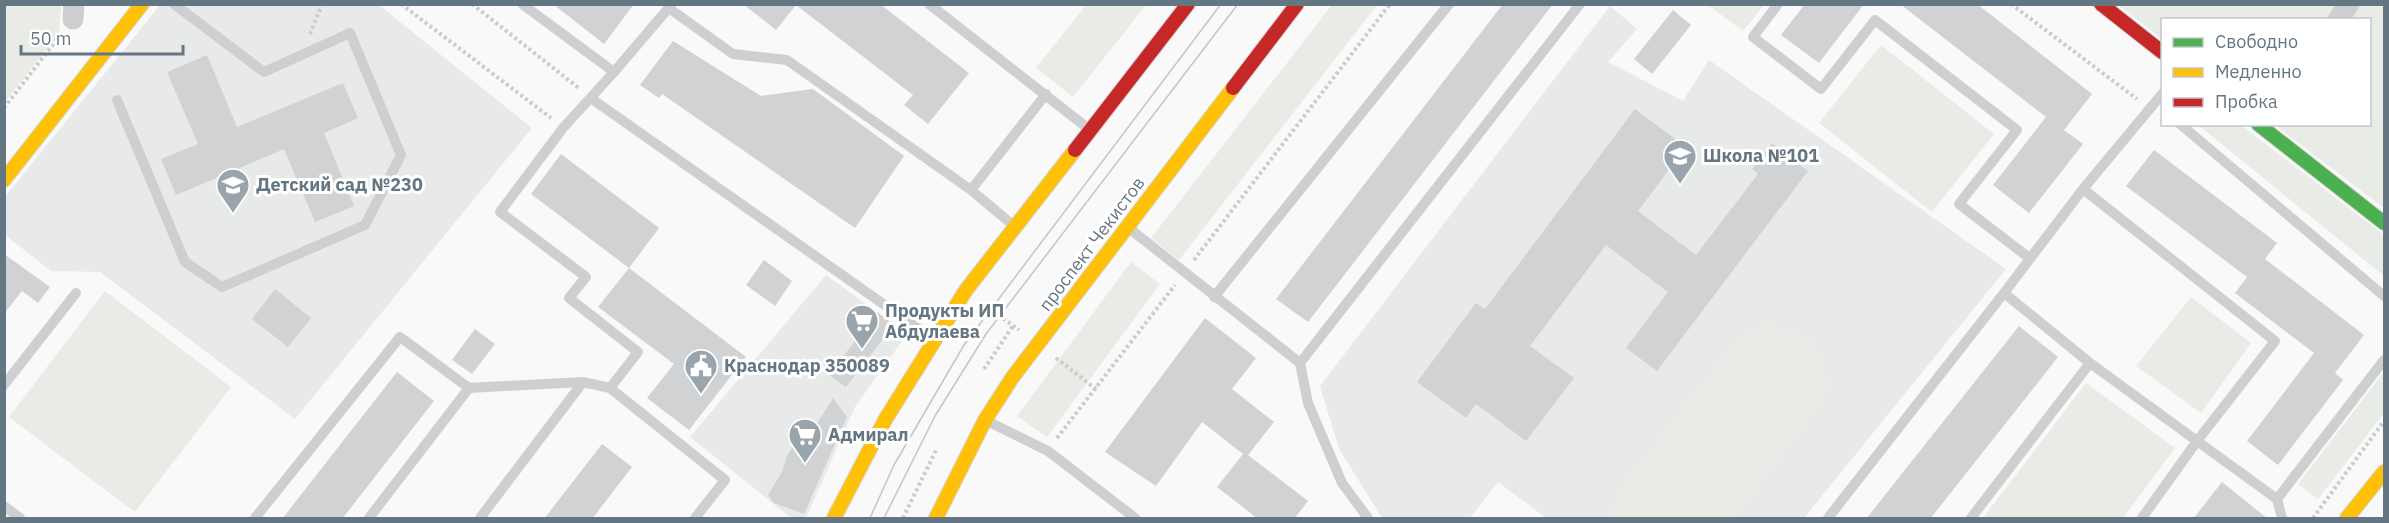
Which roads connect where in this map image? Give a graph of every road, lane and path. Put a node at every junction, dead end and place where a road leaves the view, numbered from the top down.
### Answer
1 (142, 4) edge
2 (174, 4) edge
3 (401, 4) edge
4 (472, 4) edge
5 (522, 4) edge
6 (929, 4) edge
7 (1188, 4) edge
8 (1296, 4) edge
9 (1390, 4) edge
10 (1449, 4) edge
11 (1580, 4) edge
12 (1778, 4) edge
13 (2011, 4) edge
14 (2101, 4) edge
15 (2349, 4) edge
16 (671, 7) edge
17 (73, 12) edge
18 (2339, 18) edge
19 (2161, 50) edge
20 (614, 72) junction
21 (1046, 94) junction
22 (592, 99) junction
23 (117, 100) dead end
24 (2159, 106) edge
25 (4, 108) edge
26 (2182, 126) edge
27 (2261, 126) edge
28 (563, 128) junction
29 (1090, 130) junction
30 (4, 180) edge
31 (2083, 189) junction
32 (971, 190) junction
33 (2385, 223) edge
34 (1014, 226) junction
35 (1127, 227) junction
36 (2028, 257) junction
37 (1184, 273) junction
38 (76, 293) dead end
39 (2004, 293) junction
40 (2385, 296) edge
41 (1214, 297) junction
42 (1014, 326) dead end
43 (933, 339) junction
44 (2385, 360) edge
45 (1300, 363) junction
46 (2090, 363) junction
47 (984, 369) dead end
48 (584, 382) junction
49 (4, 385) edge
50 (469, 388) junction
51 (610, 388) junction
52 (984, 420) junction
53 (2385, 421) edge
54 (2197, 441) junction
55 (938, 448) dead end
56 (1048, 451) junction
57 (2385, 472) edge
58 (2277, 499) junction
59 (4, 506) edge
60 (20, 519) edge
61 (255, 519) edge
62 (369, 519) edge
63 (480, 519) edge
64 (695, 519) edge
65 (834, 519) edge
66 (903, 519) edge
67 (936, 519) edge
68 (1135, 519) edge
69 (1368, 519) edge
70 (1828, 519) edge
71 (1971, 519) edge
72 (2142, 519) edge
73 (2282, 519) edge
74 (2313, 519) edge
75 (2347, 519) edge

1 - 30 main road
2 - 23 lane
3 - 28 path
4 - 22 path
5 - 20 lane
6 - 21 lane
7 - 29 main road
8 - 35 main road, проспект Чекистов
9 - 37 path
10 - 41 lane
11 - 45 lane
12 - 36 lane
13 - 24 path
14 - 19 main road
15 - 18 street
16 - 20 lane
16 - 32 lane
17 - 25 path
20 - 22 lane
21 - 29 lane
21 - 32 lane
22 - 28 lane
22 - 43 lane
24 - 31 lane
26 - 40 lane
27 - 33 main road
28 - 51 lane
29 - 34 main road
31 - 36 lane
31 - 54 lane
32 - 34 lane
34 - 43 main road
35 - 37 lane
35 - 52 main road, проспект Чекистов
36 - 39 lane
37 - 41 lane
37 - 56 path
38 - 49 lane
39 - 46 lane
39 - 70 lane
41 - 45 lane
42 - 47 path
43 - 65 main road
44 - 58 lane
45 - 69 lane
46 - 54 lane
46 - 71 lane
48 - 50 lane
48 - 51 lane
48 - 63 lane
50 - 61 lane
50 - 62 lane
51 - 64 lane
52 - 56 lane
52 - 67 main road, проспект Чекистов
53 - 74 path
54 - 58 lane
54 - 72 lane
55 - 66 path
56 - 68 lane
57 - 75 main road
58 - 73 lane
59 - 60 lane

